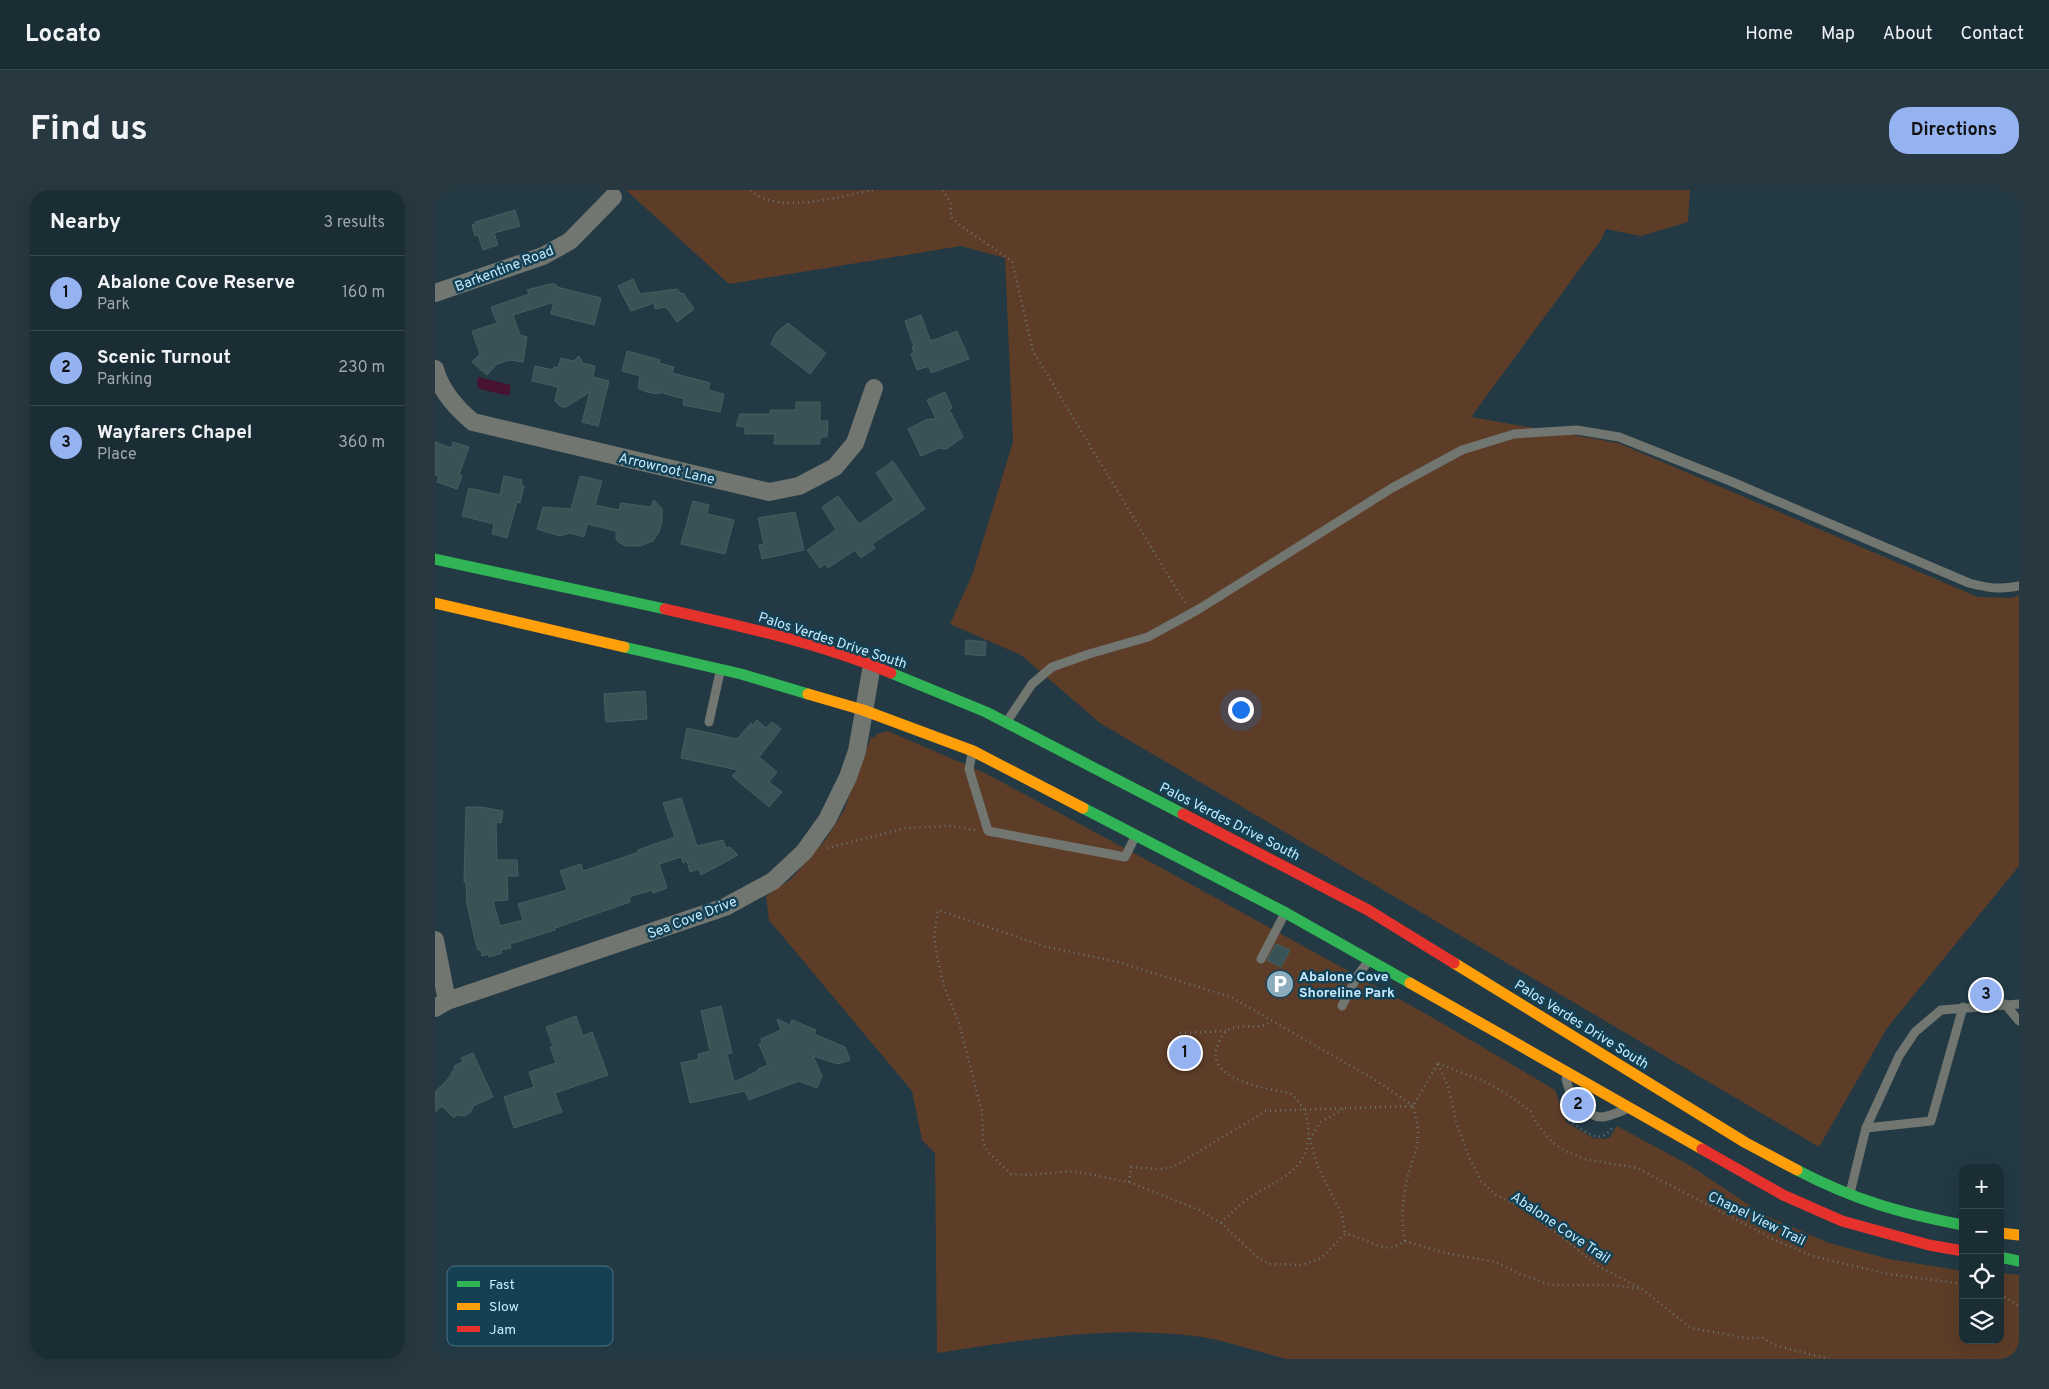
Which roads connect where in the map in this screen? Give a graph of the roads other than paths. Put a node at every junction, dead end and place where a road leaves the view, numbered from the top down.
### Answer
1 (613, 197) dead end
2 (435, 293) edge
3 (435, 369) edge
4 (874, 388) dead end
5 (435, 560) edge
6 (2019, 586) edge
7 (435, 603) edge
8 (872, 665) junction
9 (720, 669) junction
10 (863, 710) junction
11 (709, 722) dead end
12 (1006, 722) junction
13 (973, 751) junction
14 (1136, 834) junction
15 (1286, 913) junction
16 (435, 940) edge
17 (1261, 959) dead end
18 (1369, 959) junction
19 (2005, 1004) junction
20 (2019, 1004) edge
21 (441, 1005) edge
22 (1341, 1006) dead end
23 (1963, 1007) junction
24 (2019, 1021) edge
25 (1563, 1069) junction
26 (1631, 1108) junction
27 (1866, 1128) junction
28 (1846, 1208) junction
29 (1959, 1225) edge
30 (2004, 1233) edge
31 (2019, 1236) edge
32 (1959, 1250) edge
33 (2004, 1258) edge
34 (2019, 1261) edge

1 - 2 street, Barkentine Road
3 - 4 street, Arrowroot Lane
5 - 8 main road, Palos Verdes Drive South
6 - 12 lane
7 - 9 main road, Palos Verdes Drive South
8 - 10 street, Sea Cove Drive
8 - 12 main road, Palos Verdes Drive South
9 - 10 main road, Palos Verdes Drive South
9 - 11 lane
10 - 13 main road, Palos Verdes Drive South
10 - 21 street, Sea Cove Drive
12 - 28 main road, Palos Verdes Drive South
13 - 14 main road, Palos Verdes Drive South
13 - 14 lane
14 - 15 main road, Palos Verdes Drive South
15 - 17 lane
15 - 18 main road, Palos Verdes Drive South
16 - 21 street
18 - 22 lane
18 - 25 main road, Palos Verdes Drive South
19 - 20 lane
19 - 23 lane
19 - 24 lane
23 - 27 lane
23 - 27 lane
25 - 26 main road, Palos Verdes Drive South
25 - 26 lane
26 - 28 main road, Palos Verdes Drive South
27 - 28 lane
28 - 29 main road, Palos Verdes Drive South
28 - 32 main road, Palos Verdes Drive South
30 - 31 main road
33 - 34 main road

